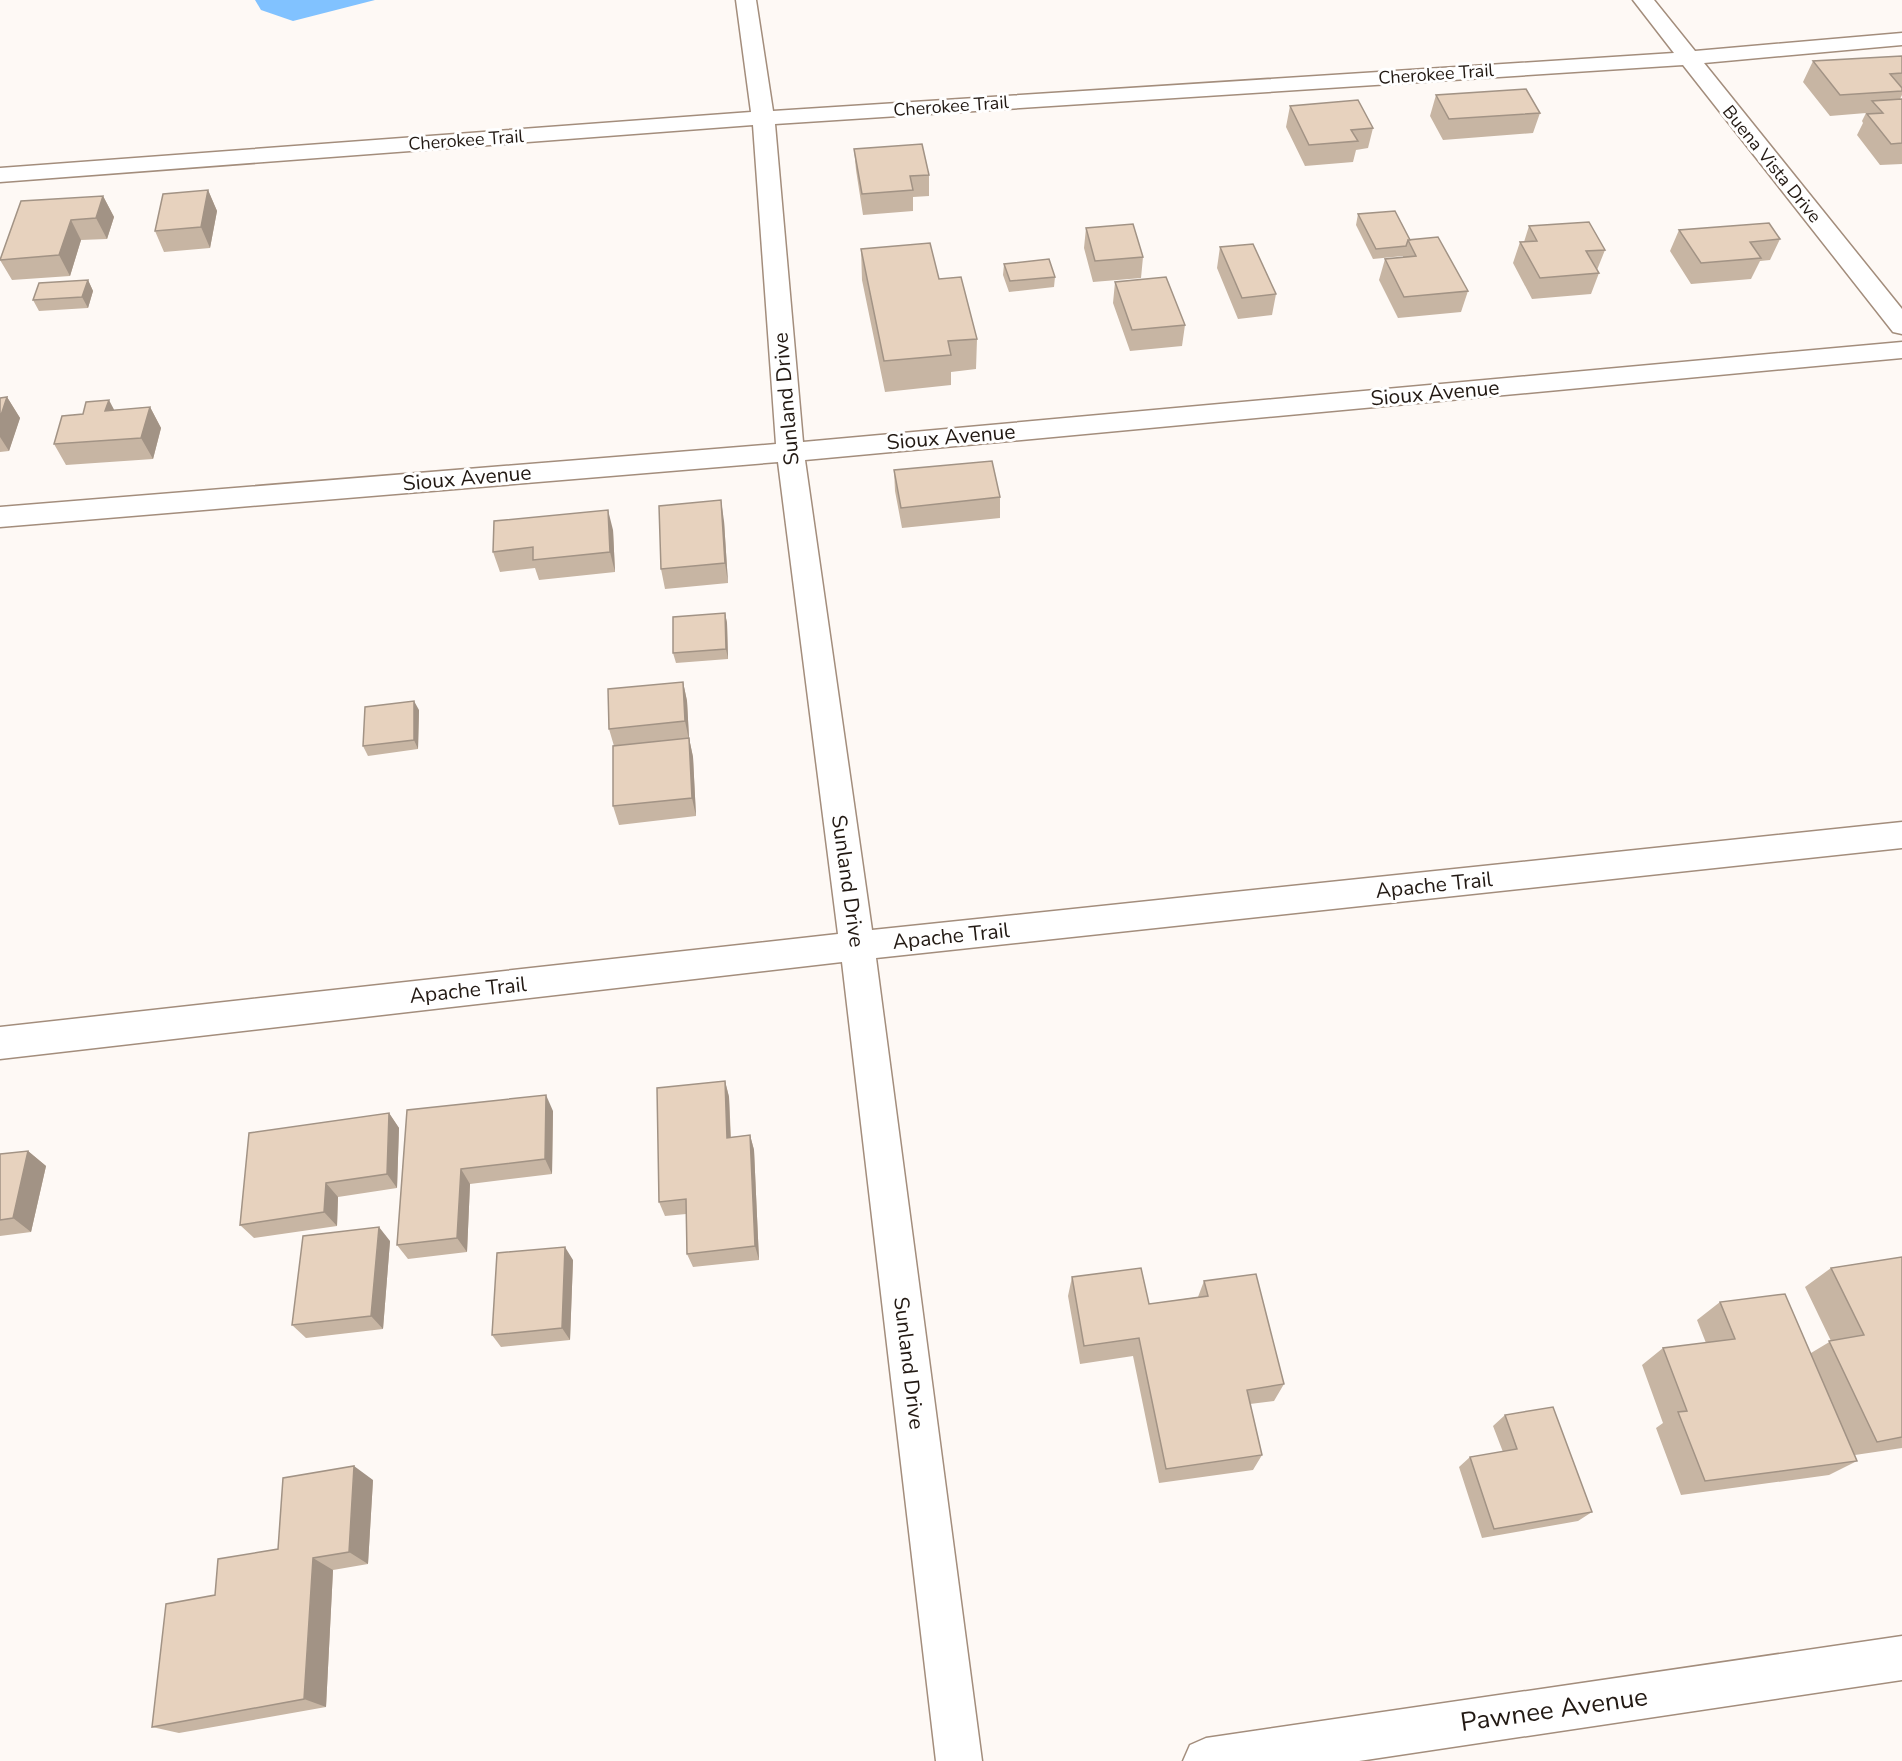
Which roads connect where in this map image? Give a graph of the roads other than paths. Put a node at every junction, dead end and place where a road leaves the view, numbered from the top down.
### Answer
1 (746, 0) edge
2 (1643, 0) edge
3 (1902, 39) edge
4 (1687, 58) junction
5 (763, 118) junction
6 (0, 175) edge
7 (1902, 326) edge
8 (1902, 350) edge
9 (789, 452) junction
10 (0, 517) edge
11 (1902, 835) edge
12 (857, 946) junction
13 (0, 1042) edge
14 (1902, 1658) edge
15 (959, 1761) edge
16 (1206, 1761) edge

1 - 5 street, Sunland Drive
2 - 4 street, Buena Vista Drive
3 - 4 street, Cherokee Trail
4 - 5 street, Cherokee Trail
4 - 7 street, Buena Vista Drive
5 - 6 street, Cherokee Trail
5 - 9 street, Sunland Drive
8 - 9 street, Sioux Avenue
9 - 10 street, Sioux Avenue
9 - 12 street, Sunland Drive
11 - 12 street, Apache Trail
12 - 13 street, Apache Trail
12 - 15 street, Sunland Drive
14 - 16 street, Pawnee Avenue

